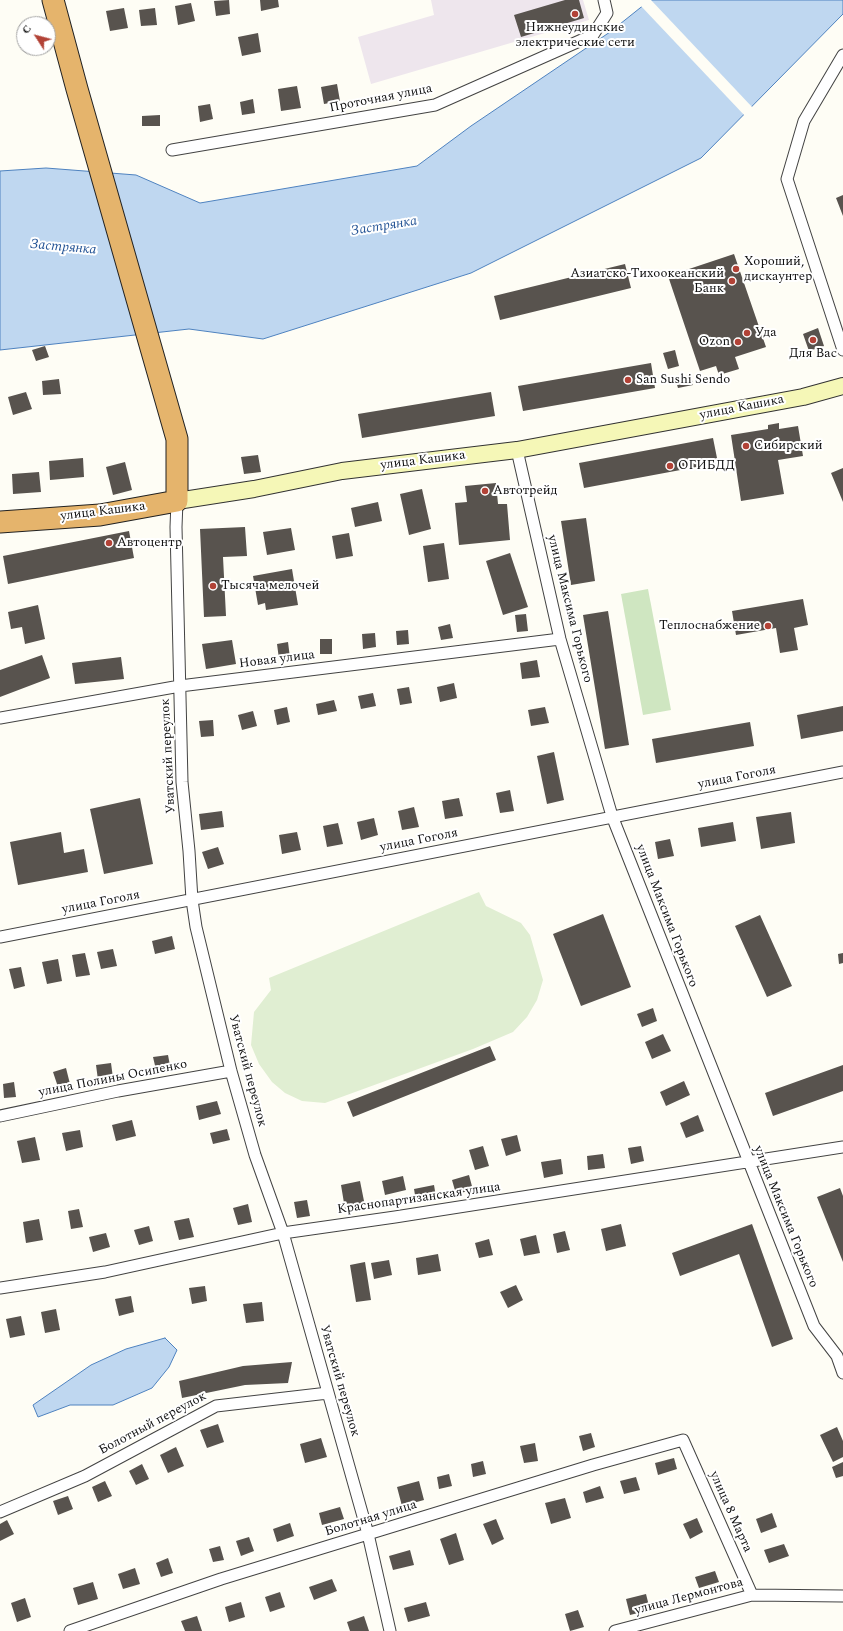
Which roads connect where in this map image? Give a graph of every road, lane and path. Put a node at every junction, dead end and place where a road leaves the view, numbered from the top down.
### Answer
1 (53, 0) edge
2 (604, 0) edge
3 (843, 55) edge
4 (172, 150) dead end
5 (843, 350) edge
6 (843, 386) edge
7 (517, 450) junction
8 (177, 501) junction
9 (0, 522) edge
10 (560, 639) junction
11 (180, 686) junction
12 (0, 718) edge
13 (843, 772) edge
14 (612, 816) junction
15 (192, 900) junction
16 (0, 937) edge
17 (231, 1071) junction
18 (0, 1116) edge
19 (843, 1147) edge
20 (748, 1163) junction
21 (282, 1233) junction
22 (0, 1288) edge
23 (843, 1373) edge
24 (328, 1393) junction
25 (683, 1440) joint
26 (0, 1512) edge
27 (368, 1534) junction
28 (752, 1595) junction
29 (843, 1596) edge
30 (70, 1631) edge
31 (390, 1631) edge
32 (615, 1631) edge

1 - 8 highway
2 - 4 street, Проточная улица
3 - 5 street
6 - 7 street, улица Кашика
7 - 8 street, улица Кашика
7 - 10 street, улица Максима Горького
8 - 9 highway, улица Кашика
8 - 11 street, Уватский переулок
10 - 11 street, Новая улица
10 - 14 street, улица Максима Горького
11 - 12 street, Новая улица
11 - 15 street, Уватский переулок
13 - 14 street, улица Гоголя
14 - 15 street, улица Гоголя
14 - 20 street, улица Максима Горького
15 - 16 street, улица Гоголя
15 - 17 street, Уватский переулок
17 - 18 street, улица Полины Осипенко
17 - 21 street, Уватский переулок
19 - 20 street, Краснопартизанская улица
20 - 21 street, Краснопартизанская улица
20 - 23 street, улица Максима Горького
21 - 22 street, Краснопартизанская улица
21 - 24 street, Уватский переулок
24 - 26 street, Болотный переулок
24 - 27 street, Уватский переулок
25 - 27 street, Болотная улица
25 - 28 street, улица 8 Марта
27 - 30 street, Болотная улица
27 - 31 street, Уватский переулок
28 - 29 street, улица Лермонтова
28 - 32 street, улица Лермонтова

